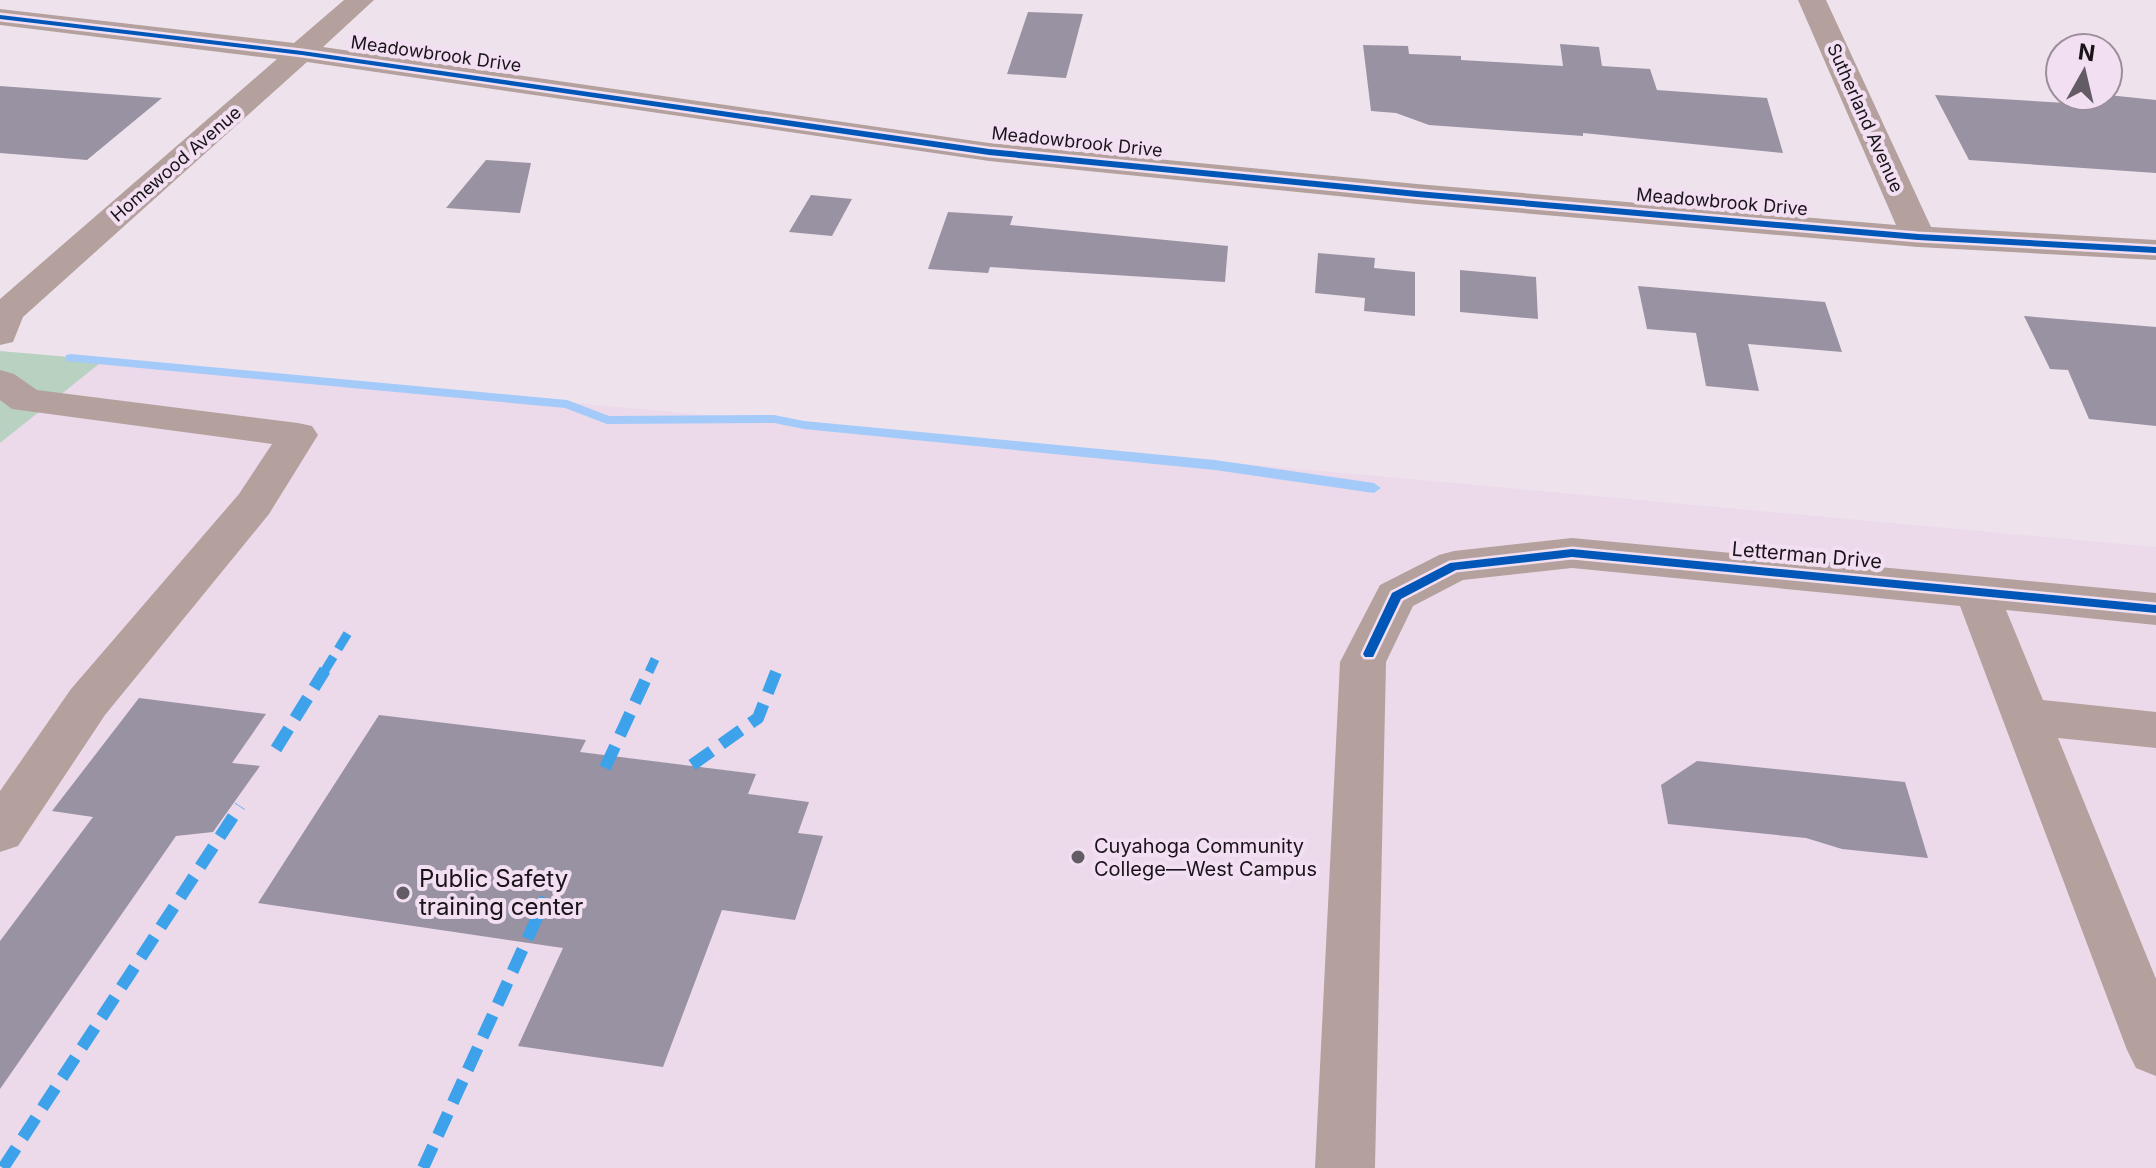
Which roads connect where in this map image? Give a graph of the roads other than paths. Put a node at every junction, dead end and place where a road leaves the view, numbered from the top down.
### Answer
1 (360, 0) edge
2 (1812, 0) edge
3 (0, 17) edge
4 (302, 53) junction
5 (1918, 237) junction
6 (2156, 250) edge
7 (0, 334) edge
8 (0, 382) edge
9 (1977, 592) junction
10 (2156, 609) edge
11 (2026, 716) junction
12 (2156, 730) edge
13 (0, 831) edge
14 (2156, 1050) edge
15 (1345, 1168) edge

1 - 4 street, Homewood Avenue
2 - 5 street, Sutherland Avenue
3 - 4 street, Meadowbrook Drive
4 - 5 street, Meadowbrook Drive
4 - 7 street, Homewood Avenue
5 - 6 street, Meadowbrook Drive
8 - 13 street
9 - 10 street, Letterman Drive
9 - 11 street
9 - 15 street, Letterman Drive
11 - 12 street
11 - 14 street

